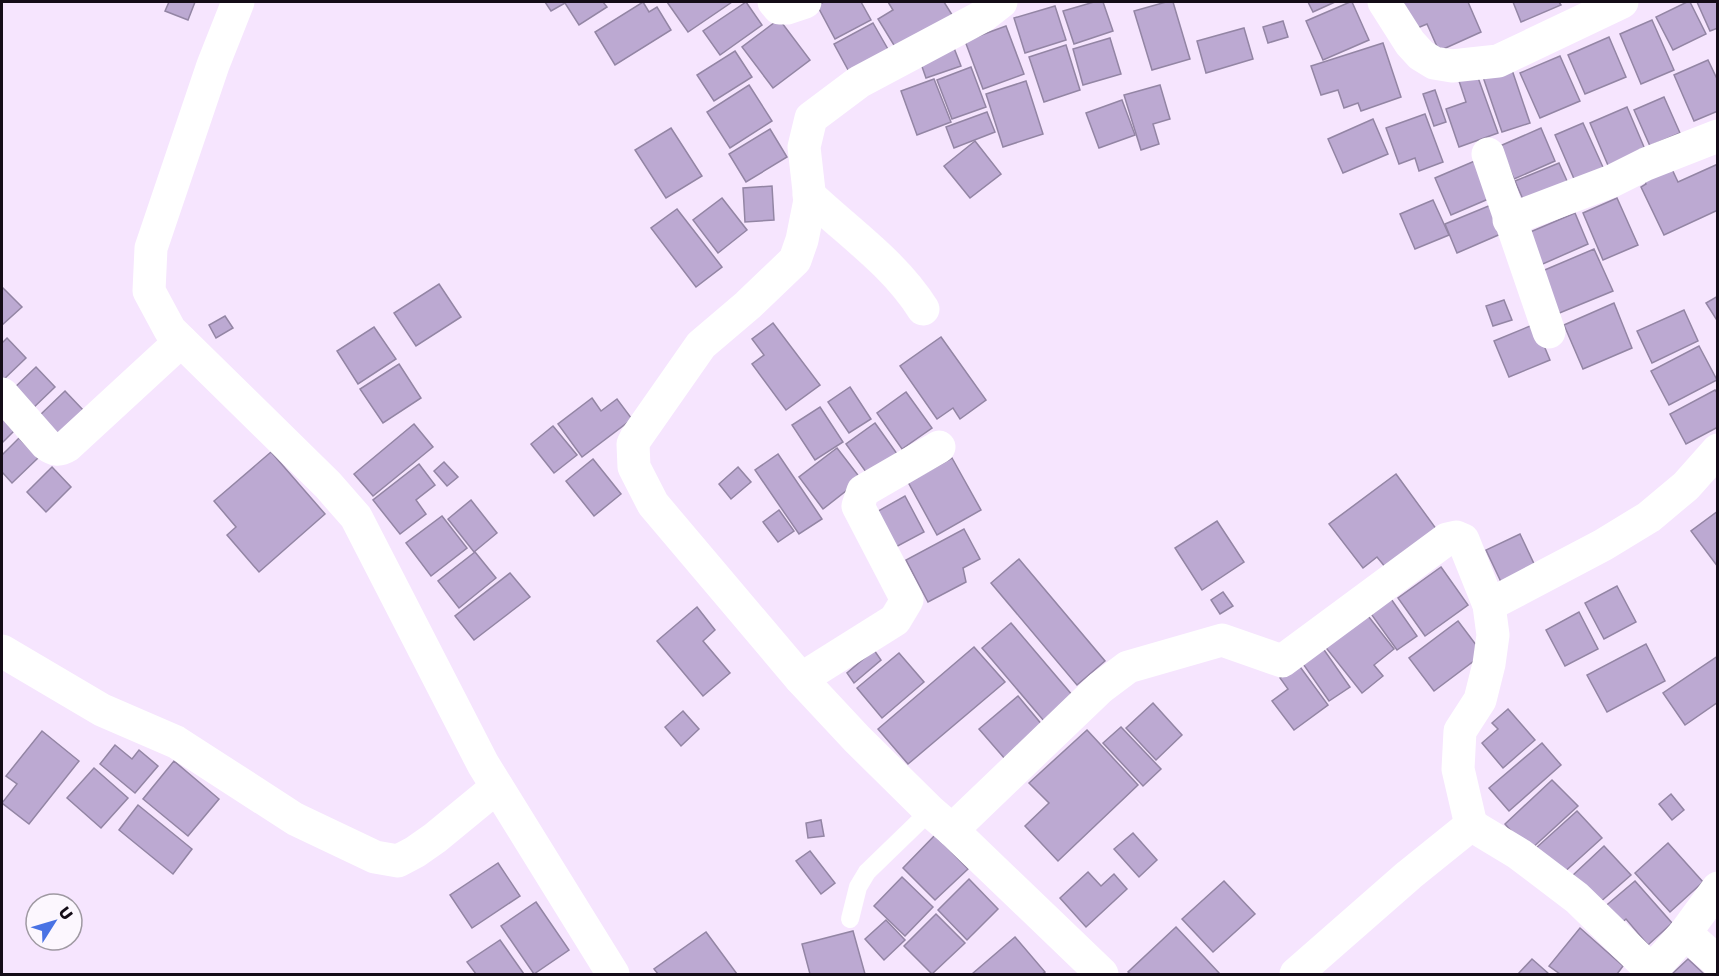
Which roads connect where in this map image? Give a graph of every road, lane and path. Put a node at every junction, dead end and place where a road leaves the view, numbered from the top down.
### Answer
1 (238, 2) edge
2 (774, 2) edge
3 (805, 2) edge
4 (1001, 2) edge
5 (1384, 2) edge
6 (1622, 2) edge
7 (1718, 136) edge
8 (1488, 154) dead end
9 (809, 195) junction
10 (1509, 220) junction
11 (923, 309) dead end
12 (1549, 332) dead end
13 (181, 341) junction
14 (2, 394) edge
15 (939, 447) dead end
16 (1718, 450) edge
17 (1489, 605) junction
18 (2, 651) edge
19 (801, 679) junction
20 (497, 787) junction
21 (941, 820) junction
22 (1471, 825) junction
23 (1718, 888) edge
24 (850, 919) dead end
25 (1685, 933) junction
26 (1718, 962) edge
27 (610, 973) edge
28 (1651, 973) edge
29 (1102, 975) edge
30 (1296, 975) edge

1 - 13 street
2 - 3 street
4 - 9 street
5 - 6 street
7 - 10 street
8 - 10 street
9 - 11 street
9 - 19 street
10 - 12 street
13 - 14 street
13 - 20 street
15 - 19 street
16 - 17 street
17 - 21 street
17 - 22 street
18 - 20 street
19 - 21 street
20 - 27 street
21 - 24 lane
21 - 29 street
22 - 28 street
22 - 30 street
23 - 25 street
25 - 26 street
25 - 28 street

